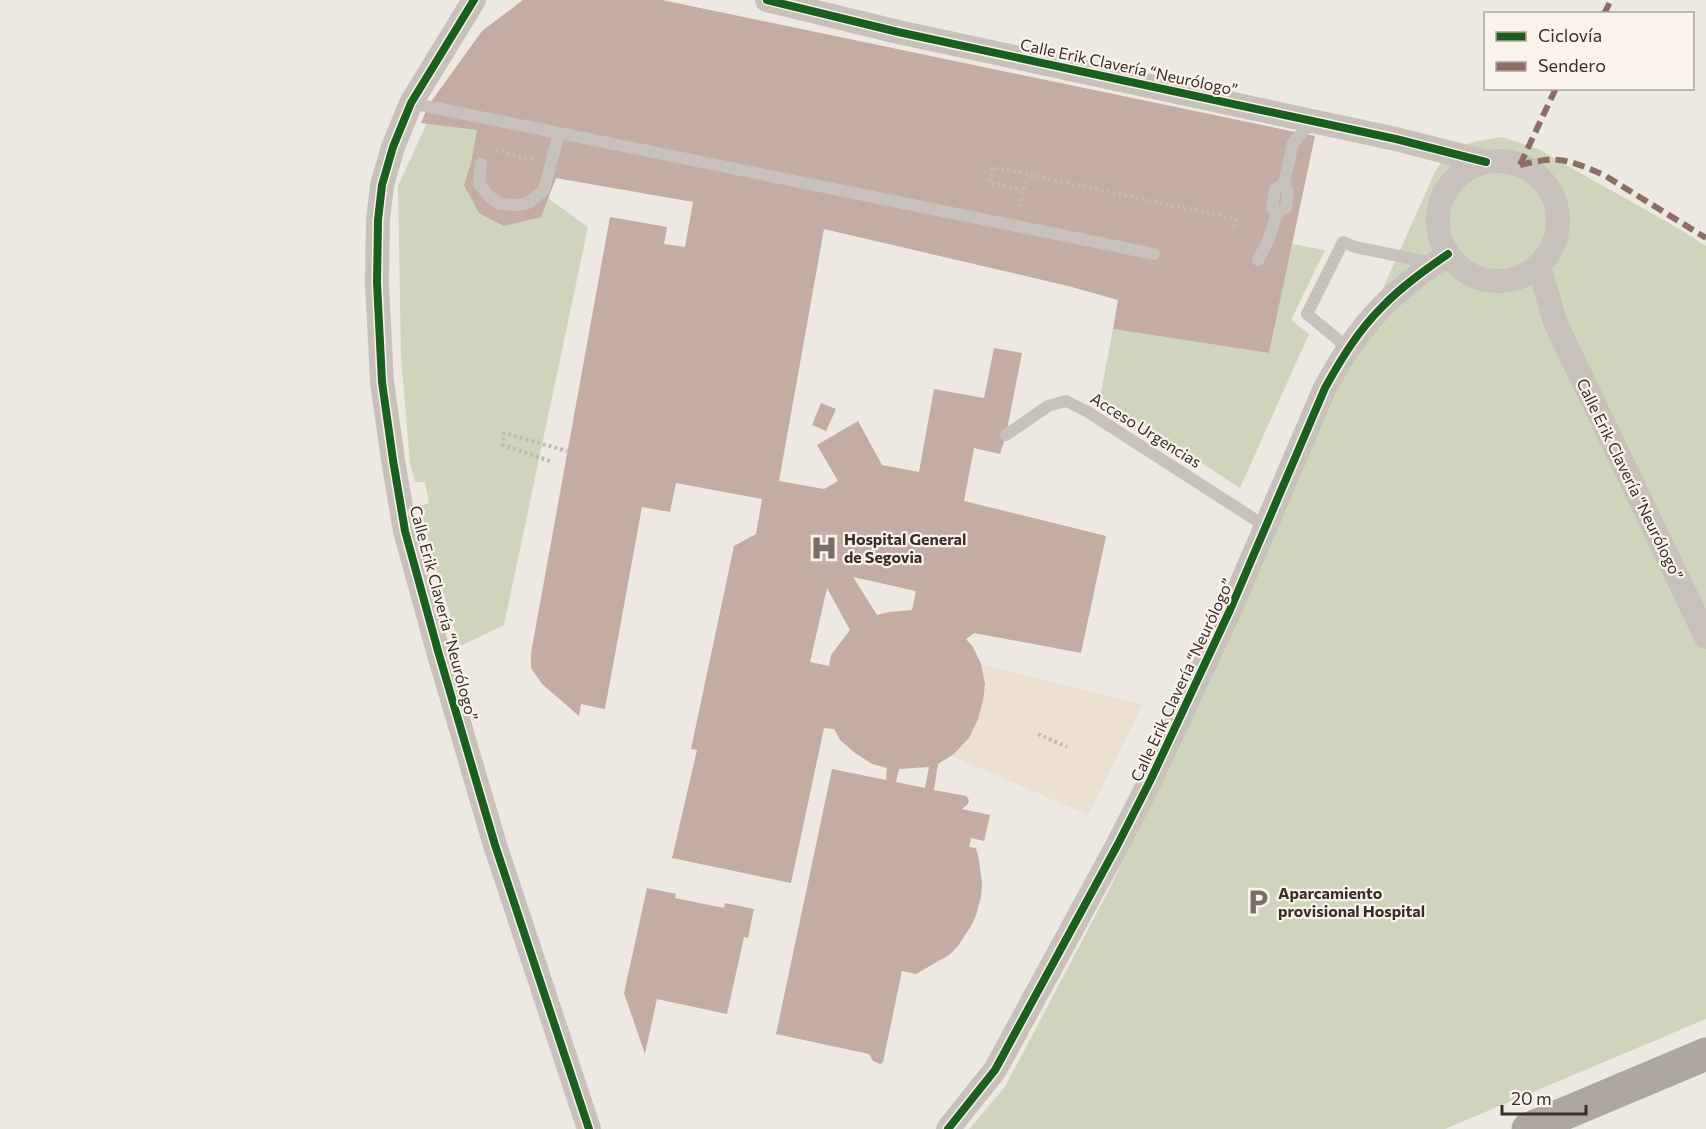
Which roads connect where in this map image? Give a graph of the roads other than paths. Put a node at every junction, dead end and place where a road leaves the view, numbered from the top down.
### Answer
1 (474, 0) edge
2 (767, 0) edge
3 (411, 103) junction
4 (1313, 120) junction
5 (559, 133) junction
6 (1486, 162) junction
7 (481, 164) dead end
8 (1154, 254) dead end
9 (1258, 260) dead end
10 (1433, 265) junction
11 (1539, 265) junction
12 (1466, 272) junction
13 (1517, 279) junction
14 (1555, 322) junction
15 (1348, 348) junction
16 (1006, 435) dead end
17 (1265, 526) junction
18 (1706, 637) edge
19 (1706, 1054) edge
20 (590, 1129) edge
21 (948, 1129) edge
22 (1528, 1129) edge

1 - 3 street, Calle Erik Clavería “Neurólogo”
2 - 4 street, Calle Erik Clavería “Neurólogo”
3 - 5 lane
3 - 20 street, Calle Erik Clavería “Neurólogo”
4 - 6 street, Calle Erik Clavería “Neurólogo”
4 - 9 lane
5 - 7 lane
5 - 8 lane
6 - 10 street
6 - 11 street
10 - 12 street
10 - 12 street
10 - 15 street, Calle Erik Clavería “Neurólogo”
10 - 15 lane
11 - 13 street
11 - 14 street, Calle Erik Clavería “Neurólogo”
12 - 13 street
13 - 14 street, Calle Erik Clavería “Neurólogo”
14 - 18 street, Calle Erik Clavería “Neurólogo”
15 - 17 street, Calle Erik Clavería “Neurólogo”
16 - 17 lane, Acceso Urgencias
17 - 21 street, Calle Erik Clavería “Neurólogo”
19 - 22 highway

